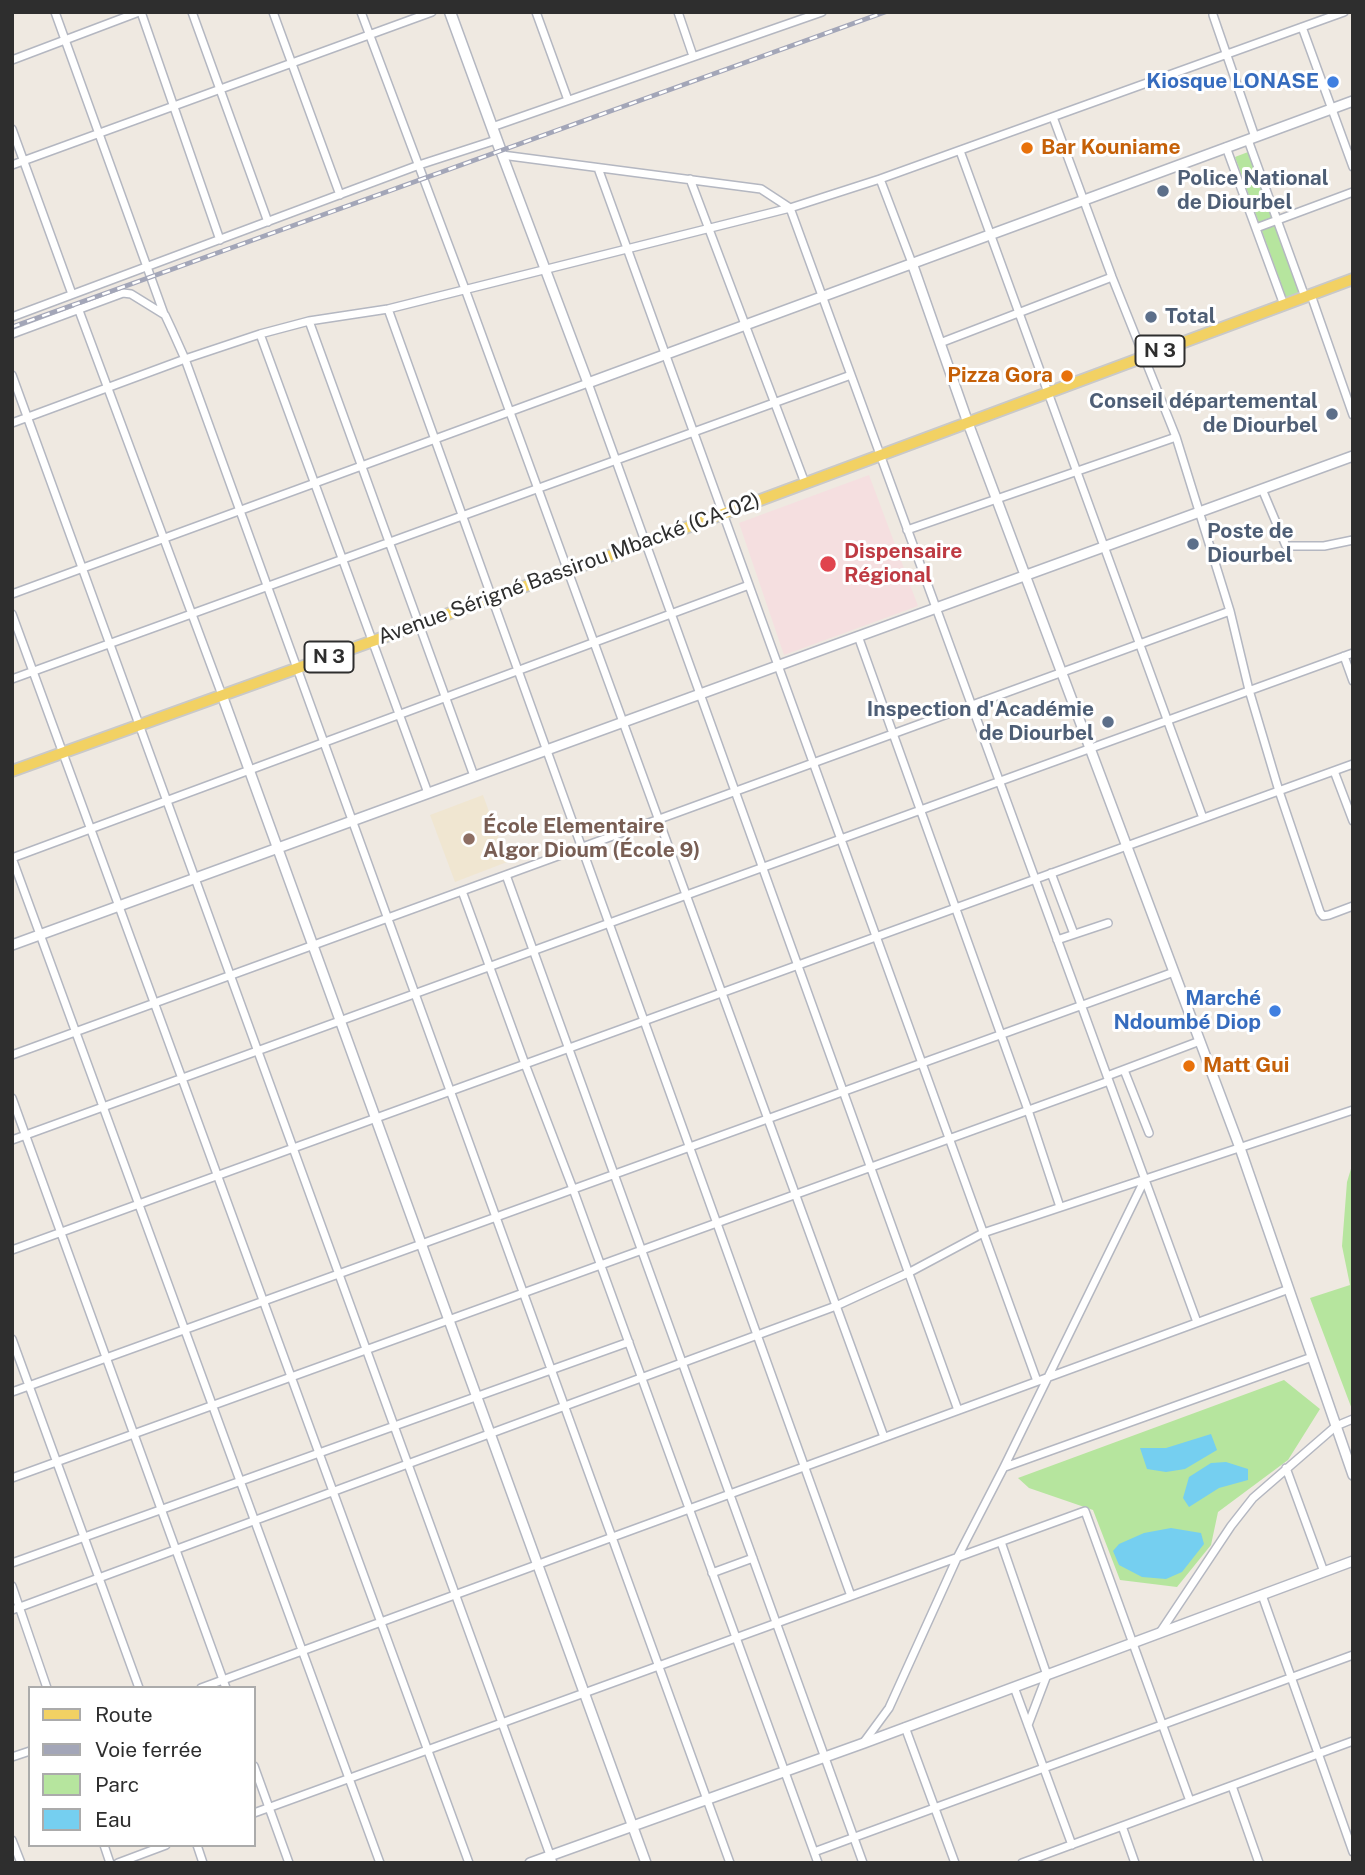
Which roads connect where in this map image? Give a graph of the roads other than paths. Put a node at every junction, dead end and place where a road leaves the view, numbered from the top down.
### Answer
1 (55, 12) edge
2 (140, 12) edge
3 (192, 12) edge
4 (273, 12) edge
5 (361, 12) edge
6 (432, 12) edge
7 (450, 12) edge
8 (536, 12) edge
9 (678, 12) edge
10 (822, 12) edge
11 (1344, 12) edge
12 (1213, 15) dead end
13 (1302, 27) junction
14 (369, 35) junction
15 (66, 40) junction
16 (1226, 54) junction
17 (693, 56) junction
18 (12, 60) edge
19 (292, 63) junction
20 (220, 89) junction
21 (568, 100) junction
22 (1353, 101) edge
23 (175, 106) junction
24 (1332, 109) junction
25 (1053, 117) junction
26 (492, 127) junction
27 (12, 128) edge
28 (98, 133) junction
29 (1251, 138) junction
30 (1226, 147) junction
31 (499, 148) junction
32 (960, 151) junction
33 (23, 161) junction
34 (12, 165) edge
35 (419, 165) junction
36 (598, 167) junction
37 (1353, 167) edge
38 (690, 179) junction
39 (880, 179) junction
40 (1353, 192) edge
41 (340, 195) junction
42 (1084, 200) junction
43 (790, 208) junction
44 (1278, 220) junction
45 (268, 222) junction
46 (708, 228) junction
47 (1256, 228) junction
48 (990, 234) junction
49 (220, 240) junction
50 (627, 248) junction
51 (912, 264) junction
52 (147, 267) junction
53 (545, 269) junction
54 (1112, 277) junction
55 (1353, 279) edge
56 (465, 289) junction
57 (72, 294) junction
58 (822, 296) junction
59 (1308, 296) junction
60 (1284, 305) junction
61 (78, 309) junction
62 (388, 309) junction
63 (1019, 313) junction
64 (165, 315) junction
65 (12, 317) edge
66 (309, 321) junction
67 (745, 325) junction
68 (12, 334) edge
69 (260, 334) junction
70 (940, 344) junction
71 (666, 354) junction
72 (1144, 357) junction
73 (185, 359) junction
74 (12, 374) edge
75 (851, 375) junction
76 (588, 383) junction
77 (108, 388) junction
78 (1048, 393) junction
79 (774, 403) junction
80 (510, 411) junction
81 (1353, 415) edge
82 (29, 417) junction
83 (968, 423) junction
84 (12, 424) edge
85 (694, 432) junction
86 (1175, 437) junction
87 (435, 439) junction
88 (880, 455) junction
89 (1353, 456) edge
90 (615, 460) junction
91 (361, 466) junction
92 (1077, 471) junction
93 (314, 482) junction
94 (804, 483) junction
95 (538, 488) junction
96 (1262, 489) junction
97 (996, 499) junction
98 (240, 510) junction
99 (1200, 512) junction
100 (723, 514) junction
101 (463, 516) junction
102 (907, 530) junction
103 (163, 538) junction
104 (1353, 540) edge
105 (389, 542) junction
106 (645, 543) junction
107 (1104, 547) junction
108 (342, 558) junction
109 (83, 568) junction
110 (568, 570) junction
111 (1025, 575) junction
112 (749, 585) junction
113 (267, 586) junction
114 (12, 594) edge
115 (492, 598) junction
116 (936, 608) junction
117 (1230, 611) junction
118 (12, 614) edge
119 (191, 614) junction
120 (671, 614) junction
121 (418, 625) junction
122 (858, 636) junction
123 (373, 641) junction
124 (594, 642) junction
125 (111, 643) junction
126 (1140, 644) junction
127 (1353, 653) edge
128 (1344, 656) junction
129 (778, 666) junction
130 (297, 668) junction
131 (518, 670) junction
132 (33, 671) junction
133 (1062, 673) junction
134 (12, 679) edge
135 (1353, 681) edge
136 (1249, 690) junction
137 (700, 694) junction
138 (222, 695) junction
139 (445, 698) junction
140 (971, 705) junction
141 (400, 714) junction
142 (1167, 720) junction
143 (623, 722) junction
144 (140, 725) junction
145 (893, 734) junction
146 (324, 742) junction
147 (1090, 748) junction
148 (547, 750) junction
149 (63, 753) junction
150 (813, 763) junction
151 (1353, 764) edge
152 (249, 770) junction
153 (12, 771) edge
154 (1334, 771) junction
155 (474, 776) junction
156 (999, 781) junction
157 (1279, 790) junction
158 (735, 792) junction
159 (428, 793) junction
160 (167, 800) junction
161 (919, 810) junction
162 (1203, 818) junction
163 (659, 820) junction
164 (352, 821) junction
165 (1353, 821) edge
166 (91, 829) junction
167 (841, 839) junction
168 (1127, 846) junction
169 (277, 848) junction
170 (582, 848) junction
171 (12, 858) edge
172 (762, 867) junction
173 (1051, 873) junction
174 (506, 875) junction
175 (196, 878) junction
176 (1035, 879) junction
177 (462, 891) junction
178 (686, 895) junction
179 (119, 906) junction
180 (1353, 906) edge
181 (954, 909) junction
182 (388, 918) junction
183 (609, 923) junction
184 (1108, 923) dead end
185 (1073, 934) junction
186 (40, 935) junction
187 (876, 937) junction
188 (1057, 940) junction
189 (12, 945) edge
190 (313, 946) junction
191 (533, 950) junction
192 (798, 965) junction
193 (489, 966) junction
194 (1174, 972) junction
195 (231, 975) junction
196 (415, 993) junction
197 (722, 993) junction
198 (155, 1003) junction
199 (1081, 1006) junction
200 (340, 1021) junction
201 (644, 1021) junction
202 (76, 1032) junction
203 (1001, 1035) junction
204 (1200, 1041) junction
205 (569, 1048) junction
206 (258, 1050) junction
207 (12, 1055) edge
208 (922, 1063) junction
209 (525, 1064) junction
210 (1124, 1070) junction
211 (182, 1078) junction
212 (1108, 1079) junction
213 (450, 1091) junction
214 (843, 1092) junction
215 (12, 1098) edge
216 (103, 1107) junction
217 (1028, 1110) junction
218 (1353, 1110) edge
219 (375, 1118) junction
220 (768, 1119) junction
221 (1149, 1133) dead end
222 (25, 1135) junction
223 (949, 1139) junction
224 (12, 1140) edge
225 (690, 1147) junction
226 (294, 1148) junction
227 (1240, 1148) junction
228 (871, 1167) junction
229 (614, 1174) junction
230 (218, 1176) junction
231 (1145, 1179) junction
232 (573, 1189) junction
233 (796, 1194) junction
234 (139, 1204) junction
235 (1060, 1207) junction
236 (496, 1217) junction
237 (717, 1223) junction
238 (61, 1233) junction
239 (983, 1233) junction
240 (421, 1244) junction
241 (12, 1250) edge
242 (642, 1250) junction
243 (601, 1265) junction
244 (910, 1272) junction
245 (339, 1273) junction
246 (1289, 1289) junction
247 (524, 1293) junction
248 (263, 1301) junction
249 (836, 1306) junction
250 (449, 1320) junction
251 (1197, 1322) junction
252 (184, 1329) junction
253 (757, 1335) junction
254 (12, 1339) edge
255 (629, 1342) junction
256 (367, 1349) junction
257 (1312, 1357) junction
258 (106, 1358) junction
259 (682, 1363) junction
260 (552, 1370) junction
261 (291, 1377) junction
262 (1048, 1377) junction
263 (642, 1378) junction
264 (1037, 1381) junction
265 (29, 1385) junction
266 (12, 1392) edge
267 (477, 1397) junction
268 (212, 1405) junction
269 (565, 1406) junction
270 (958, 1410) junction
271 (1353, 1419) edge
272 (395, 1426) junction
273 (1336, 1426) junction
274 (134, 1434) junction
275 (490, 1434) junction
276 (884, 1437) junction
277 (319, 1453) junction
278 (57, 1461) junction
279 (408, 1464) junction
280 (804, 1467) junction
281 (1004, 1467) junction
282 (1286, 1468) junction
283 (1353, 1475) edge
284 (12, 1478) edge
285 (240, 1482) junction
286 (333, 1492) junction
287 (730, 1494) junction
288 (689, 1509) junction
289 (161, 1510) junction
290 (254, 1521) junction
291 (85, 1537) junction
292 (612, 1537) junction
293 (1001, 1542) junction
294 (176, 1550) junction
295 (753, 1558) junction
296 (957, 1558) junction
297 (1353, 1562) edge
298 (12, 1563) edge
299 (537, 1564) junction
300 (1324, 1572) junction
301 (712, 1573) junction
302 (100, 1578) junction
303 (12, 1586) edge
304 (456, 1594) junction
305 (1262, 1595) junction
306 (850, 1596) junction
307 (16, 1609) edge
308 (381, 1622) junction
309 (777, 1623) junction
310 (1161, 1631) junction
311 (736, 1638) junction
312 (1133, 1643) junction
313 (302, 1651) junction
314 (1353, 1655) edge
315 (659, 1666) junction
316 (1047, 1675) junction
317 (1292, 1678) junction
318 (224, 1684) edge
319 (46, 1686) edge
320 (138, 1686) edge
321 (1014, 1687) junction
322 (584, 1693) junction
323 (502, 1723) junction
324 (1163, 1724) junction
325 (1028, 1726) junction
326 (905, 1727) junction
327 (1353, 1741) edge
328 (864, 1743) junction
329 (428, 1750) junction
330 (1318, 1754) junction
331 (825, 1756) junction
332 (1044, 1768) junction
333 (784, 1771) junction
334 (256, 1772) edge
335 (349, 1779) junction
336 (1231, 1786) junction
337 (707, 1799) junction
338 (1190, 1801) junction
339 (269, 1808) junction
340 (935, 1808) junction
341 (256, 1812) edge
342 (632, 1826) junction
343 (1122, 1826) junction
344 (854, 1836) junction
345 (12, 1840) edge
346 (1072, 1844) junction
347 (161, 1847) edge
348 (814, 1852) junction
349 (1353, 1852) edge
350 (552, 1859) edge
351 (1035, 1861) edge
352 (21, 1863) edge
353 (118, 1863) edge
354 (289, 1863) edge
355 (380, 1863) edge
356 (469, 1863) edge
357 (530, 1863) edge
358 (646, 1863) edge
359 (730, 1863) edge
360 (818, 1863) edge
361 (863, 1863) edge
362 (955, 1863) edge
363 (1022, 1863) edge
364 (1135, 1863) edge
365 (1259, 1863) edge

1 - 15 street
2 - 15 street
2 - 23 street
3 - 20 street
4 - 19 street
5 - 14 street
6 - 14 street
7 - 26 main road
8 - 21 street
9 - 17 street
10 - 17 street
11 - 13 street
12 - 16 street
13 - 16 street
13 - 24 street
14 - 19 street
14 - 35 street
15 - 18 street
15 - 28 street
16 - 25 street
16 - 29 street
17 - 21 street
19 - 20 street
19 - 41 street
20 - 23 street
20 - 45 street
21 - 26 street
22 - 24 street
23 - 28 street
23 - 49 street
24 - 29 street
24 - 37 street
25 - 32 street
25 - 42 street
26 - 31 main road
27 - 33 street
28 - 33 street
28 - 52 street
29 - 30 street
29 - 44 street
30 - 42 street
30 - 47 street
31 - 35 street
31 - 36 street
31 - 53 street
32 - 39 street
32 - 48 street
33 - 34 street
33 - 57 street
35 - 41 street
35 - 56 street
36 - 38 street
36 - 50 street
38 - 43 street
38 - 46 street
39 - 43 street
39 - 51 street
40 - 44 street
41 - 45 street
42 - 48 street
42 - 54 street
43 - 46 street
43 - 58 street
44 - 47 street
44 - 59 street
45 - 49 street
46 - 50 street
46 - 67 street
47 - 60 street
48 - 51 street
48 - 63 street
49 - 52 street
50 - 53 street
50 - 71 street
51 - 58 street
51 - 70 street
52 - 57 street
52 - 64 street
53 - 56 street
53 - 76 street
54 - 63 street
54 - 72 street
55 - 59 main road, N 3
56 - 62 street
56 - 80 street
57 - 65 street
58 - 67 street
58 - 75 street
59 - 60 main road, N 3
59 - 81 street
60 - 72 main road, N 3
61 - 64 street
61 - 68 street
61 - 77 street
62 - 66 street
62 - 87 street
63 - 70 street
63 - 78 street
64 - 73 street
66 - 69 street
66 - 91 street
67 - 71 street
67 - 79 street
69 - 73 street
69 - 93 street
70 - 83 street
71 - 76 street
71 - 85 street
72 - 78 main road, N 3
72 - 86 street
73 - 77 street
73 - 98 street
74 - 82 street
75 - 79 street
75 - 88 street
76 - 80 street
76 - 90 street
77 - 82 street
77 - 103 street
78 - 83 main road, N 3
78 - 92 street
79 - 85 street
79 - 94 street
80 - 87 street
80 - 95 street
82 - 84 street
82 - 109 street
83 - 88 main road, Avenue Sérigné Bassirou Mbacké (CA-02) / N 3
83 - 97 street
85 - 90 street
85 - 100 street
86 - 92 street
86 - 99 street
87 - 91 street
87 - 101 street
88 - 94 main road, Avenue Sérigné Bassirou Mbacké (CA-02) / N 3
88 - 102 street
89 - 96 street
90 - 95 street
90 - 106 street
91 - 93 street
91 - 105 street
92 - 97 street
92 - 107 street
93 - 98 street
93 - 108 street
94 - 100 main road, Avenue Sérigné Bassirou Mbacké (CA-02) / N 3
95 - 101 street
95 - 110 street
96 - 99 street
96 - 104 street
97 - 102 street
97 - 111 street
98 - 103 street
98 - 113 street
99 - 107 street
99 - 117 street
100 - 106 main road, Avenue Sérigné Bassirou Mbacké (CA-02) / N 3
100 - 112 street
101 - 105 street
101 - 115 street
102 - 116 street
103 - 109 street
103 - 119 street
105 - 108 street
105 - 121 street
106 - 110 main road, Avenue Sérigné Bassirou Mbacké (CA-02) / N 3
106 - 120 street
107 - 111 street
107 - 126 street
108 - 113 street
108 - 123 street
109 - 114 street
109 - 125 street
110 - 115 main road, Avenue Sérigné Bassirou Mbacké (CA-02) / N 3
110 - 124 street
111 - 116 street
111 - 133 street
112 - 120 street
112 - 129 street
113 - 119 street
113 - 130 street
115 - 121 main road, Avenue Sérigné Bassirou Mbacké (CA-02) / N 3
115 - 131 street
116 - 122 street
116 - 140 street
117 - 126 street
117 - 136 street
118 - 132 street
119 - 125 street
119 - 138 street
120 - 124 street
120 - 137 street
121 - 123 main road, Avenue Sérigné Bassirou Mbacké (CA-02) / N 3
121 - 139 street
122 - 129 street
122 - 145 street
123 - 130 main road, Avenue Sérigné Bassirou Mbacké (CA-02) / N 3
123 - 141 street
124 - 131 street
124 - 143 street
125 - 132 street
125 - 144 street
126 - 133 street
126 - 142 street
127 - 128 street
128 - 135 street
128 - 136 street
129 - 137 street
129 - 150 street
130 - 138 main road, Avenue Sérigné Bassirou Mbacké (CA-02) / N 3
130 - 146 street
131 - 139 street
131 - 148 street
132 - 134 street
132 - 149 street
133 - 140 street
133 - 147 street
136 - 142 street
136 - 157 street
137 - 143 street
137 - 158 street
138 - 144 main road, Avenue Sérigné Bassirou Mbacké (CA-02) / N 3
138 - 152 street
139 - 141 street
139 - 155 street
140 - 145 street
140 - 156 street
141 - 146 street
141 - 159 street
142 - 147 street
142 - 162 street
143 - 148 street
143 - 163 street
144 - 149 main road, Avenue Sérigné Bassirou Mbacké (CA-02) / N 3
144 - 160 street
145 - 150 street
145 - 161 street
146 - 152 street
146 - 164 street
147 - 156 street
147 - 168 street
148 - 155 street
148 - 170 street
149 - 153 main road, Avenue Sérigné Bassirou Mbacké (CA-02) / N 3
149 - 166 street
150 - 158 street
150 - 167 street
151 - 154 street
152 - 160 street
152 - 169 street
154 - 157 street
154 - 165 street
155 - 159 street
156 - 161 street
156 - 176 street
157 - 162 street
157 - 180 street
158 - 163 street
158 - 172 street
159 - 164 street
160 - 166 street
160 - 175 street
161 - 167 street
161 - 181 street
162 - 168 street
163 - 170 street
163 - 178 street
164 - 169 street
164 - 182 street
166 - 171 street
166 - 179 street
167 - 172 street
167 - 187 street
168 - 173 street
168 - 194 street
169 - 175 street
169 - 190 street
170 - 174 street
170 - 183 street
171 - 186 street
172 - 178 street
172 - 192 street
173 - 176 street
173 - 185 street
174 - 177 street
174 - 191 street
175 - 179 street
175 - 195 street
176 - 181 street
176 - 188 street
177 - 182 street
177 - 193 street
178 - 183 street
178 - 197 street
179 - 186 street
179 - 198 street
181 - 187 street
181 - 203 street
182 - 190 street
182 - 196 street
183 - 191 street
183 - 201 street
184 - 185 street
185 - 188 street
186 - 189 street
186 - 202 street
187 - 192 street
187 - 208 street
188 - 199 street
190 - 195 street
190 - 200 street
191 - 193 street
191 - 205 street
192 - 197 street
192 - 214 street
193 - 196 street
193 - 209 street
194 - 199 street
194 - 204 street
195 - 198 street
195 - 206 street
196 - 200 street
196 - 213 street
197 - 201 street
197 - 220 street
198 - 202 street
198 - 211 street
199 - 203 street
199 - 212 street
200 - 206 street
200 - 219 street
201 - 205 street
201 - 225 street
202 - 207 street
202 - 216 street
203 - 208 street
203 - 217 street
204 - 210 street
204 - 227 street
205 - 209 street
205 - 229 street
206 - 211 street
206 - 226 street
208 - 214 street
208 - 223 street
209 - 213 street
209 - 232 street
210 - 212 street
210 - 221 street
211 - 216 street
211 - 230 street
212 - 217 street
212 - 231 street
213 - 219 street
213 - 236 street
214 - 220 street
214 - 228 street
215 - 222 street
216 - 222 street
216 - 234 street
217 - 223 street
217 - 235 street
218 - 227 street
219 - 226 street
219 - 240 street
220 - 225 street
220 - 233 street
222 - 224 street
222 - 238 street
223 - 228 street
223 - 239 street
225 - 229 street
225 - 237 street
226 - 230 street
226 - 245 street
227 - 231 street
227 - 246 street
228 - 233 street
228 - 244 street
229 - 232 street
229 - 242 street
230 - 234 street
230 - 248 street
231 - 235 street
231 - 251 street
231 - 262 street
232 - 236 street
232 - 243 street
233 - 237 street
233 - 249 street
234 - 238 street
234 - 252 street
235 - 239 street
236 - 240 street
236 - 247 street
237 - 242 street
237 - 253 street
238 - 241 street
238 - 258 street
239 - 244 street
239 - 264 street
240 - 245 street
240 - 250 street
242 - 243 street
242 - 259 street
243 - 247 street
243 - 255 street
244 - 249 street
244 - 270 street
245 - 248 street
245 - 256 street
246 - 251 street
246 - 257 street
247 - 250 street
247 - 260 street
248 - 252 street
248 - 261 street
249 - 253 street
249 - 276 street
250 - 256 street
250 - 267 street
251 - 262 street
252 - 258 street
252 - 268 street
253 - 259 street
253 - 280 street
254 - 265 street
255 - 260 street
255 - 263 street
256 - 261 street
256 - 272 street
257 - 273 street
257 - 281 street
258 - 265 street
258 - 274 street
259 - 263 street
259 - 287 street
260 - 267 street
260 - 269 street
261 - 268 street
261 - 277 street
262 - 264 street
262 - 281 street
263 - 269 street
263 - 288 street
264 - 270 street
265 - 266 street
265 - 278 street
267 - 272 street
267 - 275 street
268 - 274 street
268 - 285 street
269 - 275 street
269 - 292 street
270 - 276 street
271 - 273 street
272 - 277 street
272 - 279 street
273 - 282 street
273 - 283 street
274 - 278 street
274 - 289 street
275 - 279 street
275 - 299 street
276 - 280 street
277 - 285 street
277 - 286 street
278 - 284 street
278 - 291 street
279 - 286 street
279 - 304 street
280 - 287 street
280 - 306 street
281 - 296 street
282 - 300 street
282 - 310 street
285 - 289 street
285 - 290 street
286 - 290 street
286 - 308 street
287 - 288 street
287 - 295 street
288 - 292 street
288 - 301 street
289 - 291 street
289 - 294 street
290 - 294 street
290 - 313 street
291 - 298 street
291 - 302 street
292 - 299 street
292 - 315 street
293 - 296 street
293 - 312 street
293 - 316 street
294 - 302 street
294 - 318 street
295 - 301 street
295 - 309 street
296 - 306 street
296 - 328 street
297 - 300 street
299 - 304 street
299 - 322 street
300 - 305 street
301 - 311 street
302 - 307 street
302 - 320 street
303 - 307 street
304 - 308 street
304 - 323 street
305 - 310 street
305 - 317 street
306 - 309 street
307 - 319 street
308 - 313 street
308 - 329 street
309 - 311 street
309 - 331 street
310 - 312 street
311 - 315 street
311 - 333 street
312 - 316 street
312 - 324 street
313 - 318 street
313 - 335 street
314 - 317 street
315 - 322 street
315 - 337 street
316 - 321 street
316 - 325 street
317 - 324 street
317 - 330 street
321 - 325 street
321 - 326 street
322 - 323 street
322 - 342 street
323 - 329 street
323 - 350 street
324 - 332 street
324 - 338 street
325 - 332 street
326 - 328 street
326 - 340 street
327 - 330 street
328 - 331 street
329 - 335 street
329 - 356 street
330 - 336 street
330 - 349 street
331 - 333 street
331 - 344 street
332 - 340 street
332 - 346 street
333 - 337 street
333 - 348 street
334 - 339 street
335 - 339 street
335 - 355 street
336 - 338 street
336 - 365 street
337 - 342 street
337 - 359 street
338 - 343 street
339 - 341 street
339 - 354 street
340 - 344 street
340 - 362 street
342 - 350 street
342 - 358 street
343 - 346 street
343 - 364 street
344 - 348 street
344 - 361 street
345 - 352 street
346 - 351 street
347 - 353 street
348 - 360 street
350 - 357 street
351 - 363 street

